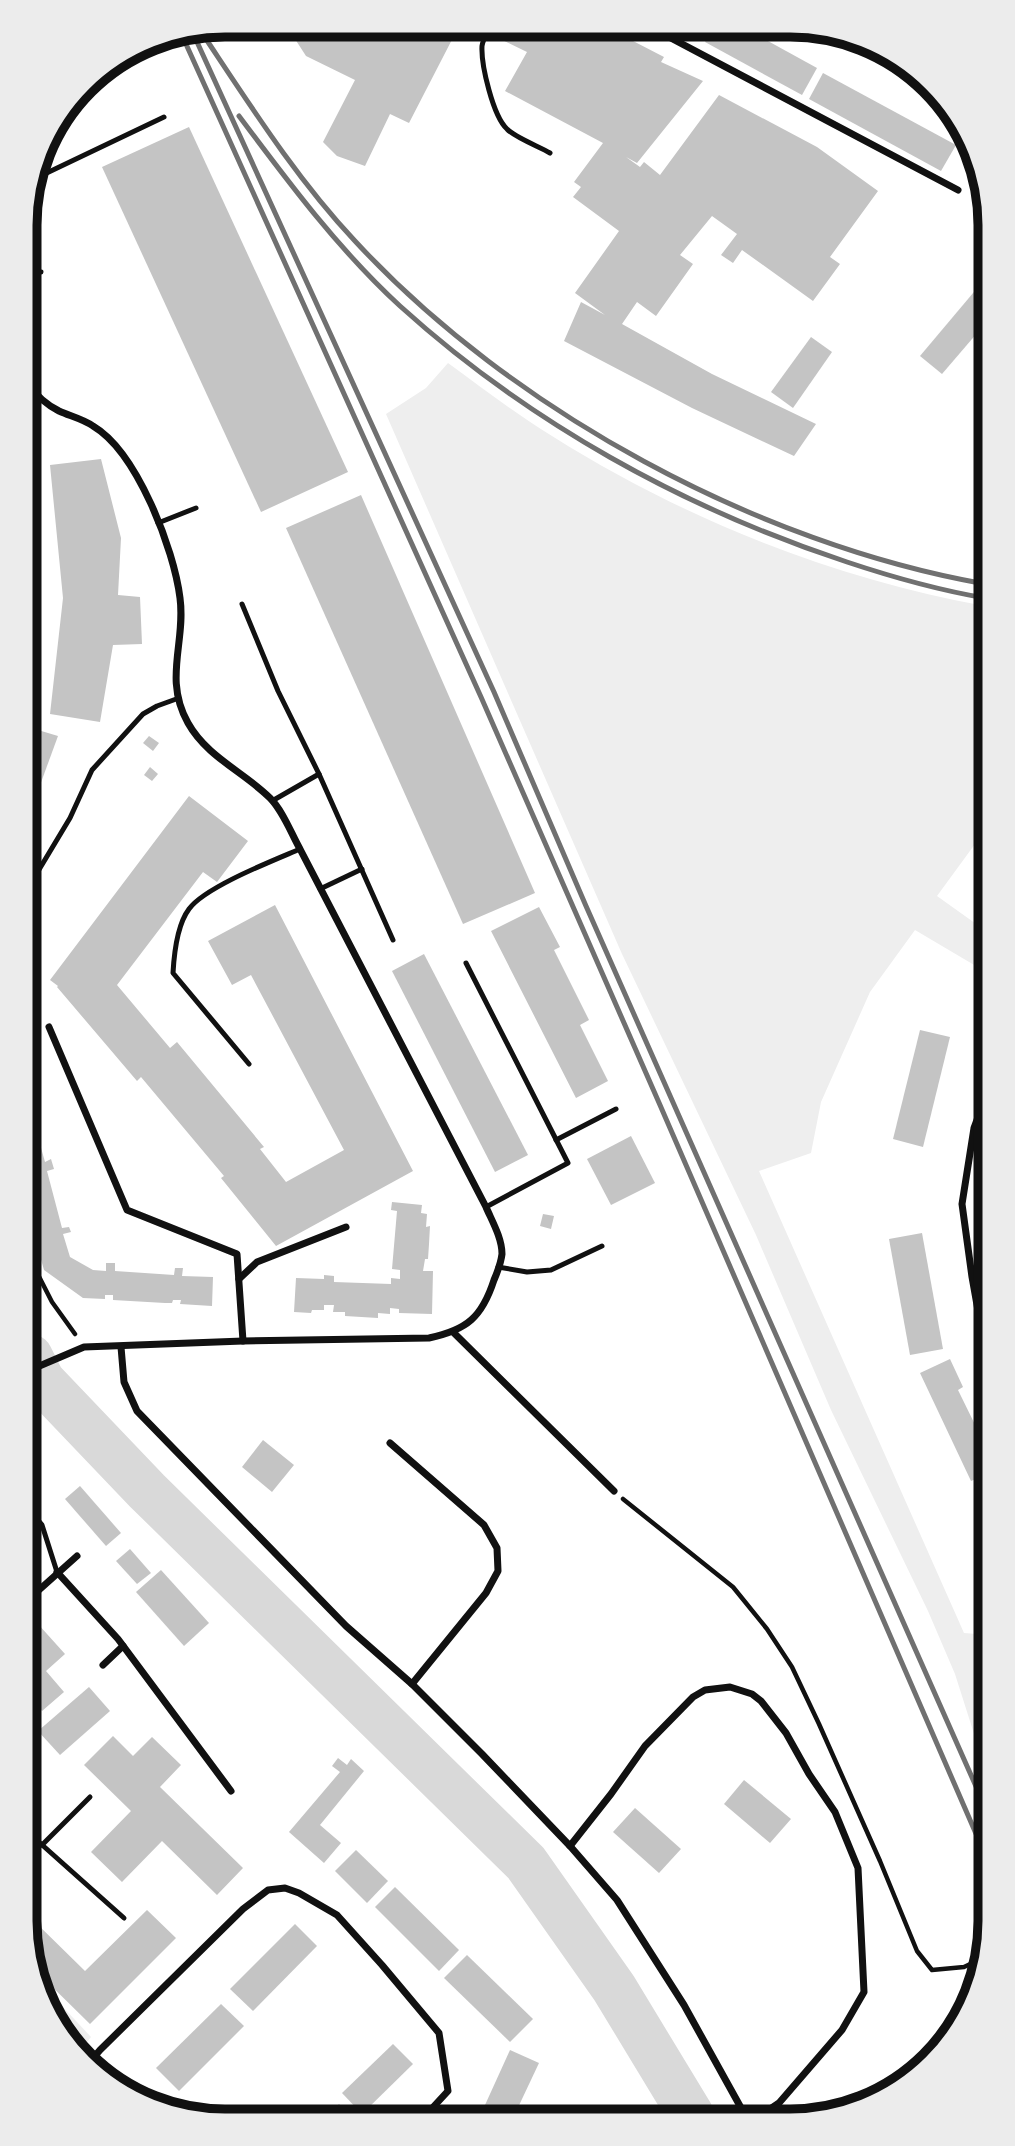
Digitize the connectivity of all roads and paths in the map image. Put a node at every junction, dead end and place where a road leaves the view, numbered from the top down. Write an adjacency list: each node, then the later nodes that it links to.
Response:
1 (485, 37): 4 (lane)
2 (669, 37): 6 (street)
3 (164, 117): 5 (lane)
4 (550, 153)
5 (44, 175)
6 (958, 190)
7 (37, 271): 8 (lane)
8 (41, 272)
9 (37, 394): 11 (street)
10 (197, 508): 11 (lane)
11 (158, 523): 13 (street)
12 (242, 604): 14 (lane)
13 (179, 698): 15 (street); 18 (lane)
14 (319, 774): 15 (lane); 17 (lane)
15 (272, 801): 16 (street)
16 (300, 849): 19 (street); 23 (lane)
17 (362, 869): 19 (lane); 20 (lane)
18 (37, 873)
19 (320, 889): 27 (street)
20 (393, 940)
21 (466, 963): 26 (lane)
22 (49, 1027): 32 (street)
23 (249, 1064)
24 (616, 1109): 26 (lane)
25 (978, 1119): 33 (street)
26 (556, 1140): 27 (lane)
27 (485, 1208): 30 (street)
28 (346, 1227): 32 (street)
29 (603, 1245): 30 (lane)
30 (498, 1267): 34 (street)
31 (37, 1273): 36 (path)
32 (239, 1279): 35 (street)
33 (978, 1307)
34 (453, 1333): 35 (street); 40 (street)
35 (243, 1341): 37 (street)
36 (84, 1347): 37 (street); 38 (street)
37 (121, 1347): 47 (street)
38 (37, 1367)
39 (390, 1443): 47 (street)
40 (614, 1491): 54 (path)
41 (37, 1519): 43 (lane)
42 (77, 1556): 43 (street)
43 (57, 1572): 44 (street); 45 (street)
44 (37, 1591)
45 (123, 1646): 46 (street); 48 (street)
46 (103, 1665)
47 (412, 1684): 52 (street)
48 (231, 1791)
49 (90, 1797): 51 (lane)
50 (37, 1840): 51 (lane)
51 (42, 1845): 53 (lane)
52 (570, 1846): 57 (street); 58 (street)
53 (124, 1918)
54 (974, 1962)
55 (95, 2056): 56 (street)
56 (432, 2109)
57 (742, 2109)
58 (770, 2109)

